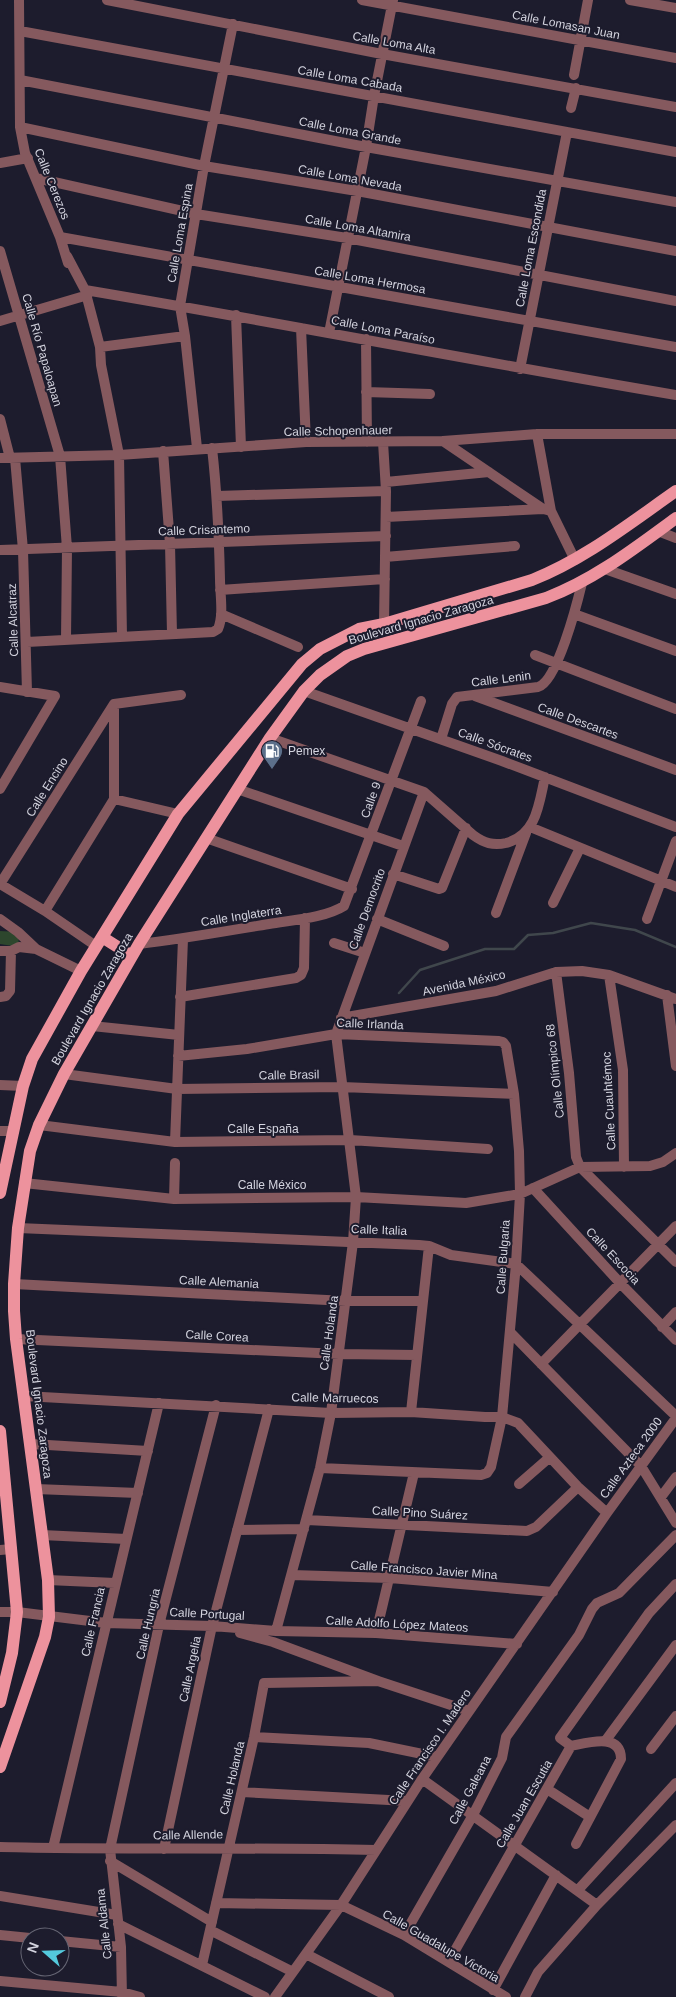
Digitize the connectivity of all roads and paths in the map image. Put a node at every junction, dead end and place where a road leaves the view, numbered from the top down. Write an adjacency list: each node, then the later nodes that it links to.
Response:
1 (19, 0): 9 (street, Calle Cerezos)
2 (107, 0): 8 (street, Calle Loma Alta)
3 (362, 0): 6 (street, Calle Lomasan Juan)
4 (588, 0): 10 (street)
5 (630, 0): 7 (street)
6 (392, 3): 10 (street, Calle Lomasan Juan); 11 (street)
7 (676, 8)
8 (233, 24): 11 (street, Calle Loma Alta); 13 (street, Calle Loma Espina)
9 (20, 31): 13 (street, Calle Loma Cabada); 15 (street, Calle Cerezos)
10 (580, 40): 12 (street, Calle Lomasan Juan); 14 (street)
11 (382, 54): 16 (street, Calle Loma Alta); 17 (street)
12 (676, 58)
13 (224, 69): 17 (street, Calle Loma Cabada); 20 (street, Calle Loma Espina)
14 (574, 75)
15 (20, 80): 20 (street, Calle Loma Grande); 21 (street, Calle Cerezos)
16 (576, 88): 18 (street, Calle Loma Alta); 19 (street)
17 (374, 96): 22 (street, Calle Loma Cabada); 23 (street)
18 (676, 106)
19 (572, 108)
20 (214, 118): 23 (street, Calle Loma Grande); 27 (street, Calle Loma Espina)
21 (20, 127): 25 (street, Calle Cerezos); 27 (street, Calle Loma Nevada)
22 (567, 132): 24 (street, Calle Loma Cabada); 29 (street, Calle Loma Escondida)
23 (366, 147): 29 (street, Calle Loma Grande); 30 (street)
24 (676, 152)
25 (28, 158): 26 (street); 28 (street, Calle Cerezos)
26 (0, 163)
27 (204, 166): 30 (street, Calle Loma Nevada); 32 (street, Calle Loma Espina)
28 (36, 178): 32 (street, Calle Loma Altamira); 34 (street, Calle Cerezos)
29 (557, 182): 31 (street, Calle Loma Grande); 33 (street, Calle Loma Escondida)
30 (357, 191): 33 (street, Calle Loma Nevada); 35 (street)
31 (676, 202)
32 (196, 214): 35 (street, Calle Loma Altamira); 38 (street, Calle Loma Espina)
33 (547, 228): 37 (street, Calle Loma Nevada); 39 (street, Calle Loma Escondida)
34 (60, 237): 38 (street, Calle Loma Hermosa); 41 (street, Calle Cerezos)
35 (347, 238): 39 (street, Calle Loma Altamira); 40 (street)
36 (0, 251): 45 (street, Calle Río Papaloapan)
37 (676, 251)
38 (188, 259): 40 (street, Calle Loma Hermosa); 43 (street, Calle Loma Espina)
39 (539, 274): 42 (street, Calle Loma Altamira); 47 (street, Calle Loma Escondida)
40 (337, 287): 47 (street, Calle Loma Hermosa); 49 (street)
41 (83, 294): 43 (street, Calle Loma Paraíso); 45 (street); 52 (street, Calle Cerezos); 54 (street, Calle Cerezos)
42 (676, 301)
43 (180, 306): 44 (street, Calle Loma Paraíso); 50 (street, Calle Loma Espina)
44 (236, 315): 48 (street, Calle Loma Paraíso); 66 (street)
45 (20, 316): 46 (street); 71 (street, Calle Río Papaloapan)
46 (0, 321)
47 (529, 322): 53 (street, Calle Loma Hermosa); 55 (street, Calle Loma Escondida)
48 (301, 328): 49 (street, Calle Loma Paraíso); 63 (street)
49 (329, 332): 51 (street, Calle Loma Paraíso)
50 (185, 336): 52 (street); 67 (street, Calle Loma Espina)
51 (366, 339): 55 (street, Calle Loma Paraíso); 56 (street)
52 (100, 347): 54 (street, Calle Cerezos)
53 (676, 347)
54 (102, 365): 70 (street, Calle Cerezos)
55 (520, 369): 58 (street, Calle Loma Paraíso)
56 (366, 392): 57 (street); 64 (street)
57 (430, 394)
58 (676, 395)
59 (0, 419): 72 (street, Calle Alcatraz)
60 (537, 434): 61 (street, Calle Schopenhauer); 62 (street, Calle Schopenhauer); 77 (street)
61 (676, 434)
62 (443, 441): 65 (street, Calle Schopenhauer); 73 (street)
63 (306, 442): 64 (street, Calle Schopenhauer); 66 (street, Calle Schopenhauer)
64 (367, 442): 65 (street, Calle Schopenhauer)
65 (383, 442): 74 (street)
66 (241, 447): 68 (street, Calle Schopenhauer)
67 (196, 448): 68 (street, Calle Schopenhauer); 69 (street, Calle Schopenhauer)
68 (212, 448): 76 (street)
69 (163, 450): 70 (street, Calle Schopenhauer); 84 (street)
70 (119, 455): 71 (street, Calle Schopenhauer); 85 (street, Calle Cerezos)
71 (60, 456): 72 (street, Calle Schopenhauer); 87 (street, Calle Río Papaloapan)
72 (8, 458): 89 (street, Calle Alcatraz)
73 (489, 472): 74 (street); 77 (street)
74 (386, 486): 76 (street); 78 (street)
75 (676, 491): 91 (main road, Boulevard Ignacio Zaragoza)
76 (217, 496): 83 (street)
77 (547, 510): 78 (street); 91 (street)
78 (386, 517): 81 (street)
79 (676, 518): 80 (main road, Boulevard Ignacio Zaragoza)
80 (658, 531): 82 (street); 92 (main road, Boulevard Ignacio Zaragoza)
81 (386, 536): 83 (street, Calle Crisantemo); 90 (street)
82 (676, 538)
83 (219, 542): 84 (street, Calle Crisantemo); 95 (street)
84 (170, 544): 85 (street, Calle Crisantemo); 100 (street)
85 (119, 546): 87 (street, Calle Crisantemo); 101 (street, Calle Cerezos)
86 (515, 546): 90 (street)
87 (67, 548): 89 (street, Calle Crisantemo); 102 (street, Calle Río Papaloapan)
88 (0, 550): 89 (street, Calle Crisantemo)
89 (23, 550): 103 (street, Calle Alcatraz)
90 (385, 557): 93 (street)
91 (575, 560): 99 (main road, Boulevard Ignacio Zaragoza)
92 (605, 569): 94 (main road, Boulevard Ignacio Zaragoza); 96 (street)
93 (385, 579): 95 (street); 99 (street)
94 (582, 584): 98 (street, Calle Lenin); 109 (main road, Boulevard Ignacio Zaragoza)
95 (220, 590): 97 (street)
96 (676, 594)
97 (221, 614): 100 (street); 104 (street)
98 (574, 614): 105 (street); 107 (street, Calle Lenin)
99 (384, 624): 126 (main road, Boulevard Ignacio Zaragoza)
100 (172, 634): 101 (street)
101 (122, 637): 102 (street)
102 (66, 639): 103 (street)
103 (27, 642): 110 (street, Calle Alcatraz)
104 (298, 647)
105 (676, 650)
106 (536, 655): 107 (street)
107 (556, 664): 112 (street, Calle Lenin); 115 (street)
108 (0, 687): 110 (street)
109 (304, 691): 116 (street, Calle Sócrates); 117 (main road, Boulevard Ignacio Zaragoza)
110 (27, 692): 122 (street)
111 (180, 695): 114 (street)
112 (472, 695): 118 (street, Calle Lenin); 119 (street, Calle Descartes)
113 (421, 701): 116 (street, Calle 9)
114 (114, 704): 125 (street); 137 (street, Calle Encino)
115 (676, 710)
116 (410, 729): 118 (street, Calle Sócrates); 121 (street, Calle 9)
117 (270, 738): 121 (street); 123 (main road, Boulevard Ignacio Zaragoza)
118 (441, 739): 120 (street, Calle Sócrates)
119 (676, 770)
120 (545, 777): 127 (street, Calle Sócrates); 129 (street)
121 (392, 780): 124 (street); 130 (street, Calle 9)
122 (0, 788)
123 (237, 789): 130 (street); 131 (main road, Boulevard Ignacio Zaragoza)
124 (424, 792): 128 (street); 133 (street, Calle Democrito)
125 (114, 799): 126 (street); 142 (street)
126 (178, 814): 149 (main road, Boulevard Ignacio Zaragoza)
127 (676, 827)
128 (466, 828): 129 (street); 135 (street)
129 (528, 830): 134 (street); 143 (street)
130 (372, 835): 133 (street); 139 (street, Calle 9)
131 (206, 838): 139 (street); 151 (main road, Boulevard Ignacio Zaragoza)
132 (676, 841): 136 (street)
133 (403, 846): 135 (street, Calle Democrito)
134 (580, 848): 136 (street); 140 (street)
135 (393, 874): 146 (street, Calle Democrito)
136 (661, 881): 138 (street); 147 (street)
137 (0, 884): 142 (street)
138 (676, 887)
139 (352, 890): 141 (street, Calle 9)
140 (553, 904)
141 (344, 906): 144 (street, Calle Inglaterra)
142 (45, 911): 149 (street)
143 (496, 914)
144 (305, 918): 148 (street, Calle Inglaterra); 161 (street)
145 (0, 919): 153 (street)
146 (377, 919): 152 (street); 155 (street, Calle Democrito)
147 (647, 919)
148 (183, 938): 151 (street, Calle Inglaterra); 161 (street)
149 (99, 942): 156 (main road); 157 (main road, Boulevard Ignacio Zaragoza)
150 (334, 942): 155 (street)
151 (139, 944): 156 (main road, Boulevard Ignacio Zaragoza)
152 (444, 946)
153 (36, 949): 154 (street); 157 (street)
154 (5, 951): 160 (street)
155 (365, 953): 163 (street, Calle Democrito)
156 (132, 956): 164 (main road, Boulevard Ignacio Zaragoza)
157 (82, 971): 172 (main road, Boulevard Ignacio Zaragoza)
158 (556, 972): 159 (street, Avenida México); 163 (street, Avenida México); 183 (street, Calle Olímpico 68)
159 (609, 975): 162 (street, Avenida México); 184 (street, Calle Cuauhtémoc)
160 (0, 997)
161 (180, 997): 166 (street)
162 (672, 997): 169 (street)
163 (341, 1018): 165 (street, Calle Democrito)
164 (92, 1026): 166 (street); 170 (main road, Boulevard Ignacio Zaragoza)
165 (336, 1034): 167 (street, Calle Irlanda); 168 (street, Calle Irlanda); 173 (street, Calle Holanda)
166 (178, 1035): 168 (street)
167 (504, 1042): 175 (street, Calle Bulgaria)
168 (178, 1056): 174 (street)
169 (676, 1066)
170 (64, 1074): 174 (street, Calle Brasil); 176 (main road, Boulevard Ignacio Zaragoza)
171 (0, 1085): 172 (street)
172 (23, 1086): 177 (main road, Boulevard Ignacio Zaragoza)
173 (342, 1087): 174 (street, Calle Brasil); 175 (street, Calle Brasil); 178 (street, Calle Holanda)
174 (177, 1090): 179 (street)
175 (514, 1094): 189 (street, Calle Bulgaria)
176 (39, 1125): 179 (street, Calle España); 186 (main road, Boulevard Ignacio Zaragoza)
177 (6, 1131): 185 (main road, Boulevard Ignacio Zaragoza)
178 (350, 1140): 179 (street, Calle España); 180 (street, Calle España); 190 (street, Calle Holanda)
179 (175, 1142)
180 (488, 1149)
181 (676, 1153): 184 (street)
182 (174, 1163): 191 (street)
183 (580, 1167): 184 (street); 187 (street); 195 (street)
184 (624, 1167)
185 (2, 1176): 188 (main road, Boulevard Ignacio Zaragoza)
186 (24, 1183): 191 (street, Calle México); 193 (main road, Boulevard Ignacio Zaragoza)
187 (533, 1188): 189 (street); 200 (street, Calle Escocia)
188 (0, 1193)
189 (520, 1194): 190 (street, Calle México); 198 (street, Calle Bulgaria)
190 (356, 1197): 191 (street, Calle México); 194 (street, Calle Holanda)
191 (174, 1198)
192 (676, 1226): 195 (street)
193 (18, 1228): 194 (street, Calle Italia); 199 (main road, Boulevard Ignacio Zaragoza)
194 (353, 1242): 196 (street, Calle Italia); 201 (street, Calle Holanda)
195 (658, 1244): 197 (street); 200 (street)
196 (428, 1246): 198 (street, Calle Italia); 202 (street)
197 (676, 1262)
198 (516, 1264): 204 (street); 206 (street, Calle Bulgaria)
199 (14, 1284): 201 (street, Calle Alemania); 207 (main road, Boulevard Ignacio Zaragoza)
200 (621, 1284): 204 (street); 205 (street, Calle Escocia)
201 (346, 1301): 202 (street, Calle Alemania); 209 (street, Calle Holanda)
202 (422, 1301): 210 (street)
203 (676, 1312): 205 (street)
204 (580, 1325): 211 (street); 219 (street)
205 (662, 1327): 208 (street, Calle Escocia)
206 (510, 1332): 211 (street); 218 (street, Calle Bulgaria)
207 (16, 1338): 209 (street, Calle Corea); 212 (main road, Boulevard Ignacio Zaragoza)
208 (676, 1340)
209 (339, 1354): 210 (street, Calle Corea); 216 (street, Calle Holanda)
210 (417, 1355): 217 (street)
211 (541, 1364): 224 (street)
212 (24, 1396): 213 (street, Calle Marruecos); 221 (main road, Boulevard Ignacio Zaragoza)
213 (159, 1403): 214 (street, Calle Marruecos); 222 (street, Calle Francia)
214 (216, 1406): 215 (street, Calle Marruecos); 253 (street, Calle Hungria)
215 (269, 1409): 216 (street, Calle Marruecos); 238 (street, Calle Argelia)
216 (331, 1412): 217 (street, Calle Marruecos); 225 (street, Calle Holanda)
217 (411, 1412): 218 (street, Calle Marruecos)
218 (502, 1417): 223 (street, Calle Marruecos); 226 (street, Calle Bulgaria)
219 (676, 1417): 224 (street, Calle Azteca 2000)
220 (0, 1431): 242 (main road)
221 (31, 1444): 222 (street); 230 (main road, Boulevard Ignacio Zaragoza)
222 (148, 1451): 232 (street, Calle Francia)
223 (550, 1457): 228 (street); 229 (street, Calle Marruecos)
224 (642, 1466): 233 (street); 234 (street, Calle Azteca 2000)
225 (320, 1468): 226 (street); 237 (street, Calle Holanda)
226 (414, 1473): 236 (street)
227 (676, 1477): 233 (street)
228 (520, 1484)
229 (578, 1487): 234 (street, Calle Marruecos); 236 (street, Calle Pino Suárez)
230 (36, 1489): 232 (street); 239 (main road, Boulevard Ignacio Zaragoza)
231 (676, 1490): 233 (street)
232 (138, 1492): 241 (street, Calle Francia)
233 (661, 1498): 235 (street)
234 (607, 1513): 248 (street, Calle Francisco I. Madero)
235 (676, 1523)
236 (402, 1524): 237 (street, Calle Pino Suárez); 244 (street)
237 (305, 1525): 238 (street, Calle Pino Suárez); 243 (street, Calle Holanda)
238 (237, 1530): 254 (street, Calle Argelia)
239 (42, 1535): 241 (street); 245 (main road, Boulevard Ignacio Zaragoza)
240 (676, 1535): 274 (street, Calle Galeana)
241 (126, 1539): 246 (street, Calle Francia)
242 (6, 1549): 250 (main road)
243 (292, 1575): 244 (street, Calle Francisco Javier Mina); 255 (street, Calle Holanda)
244 (390, 1578): 248 (street, Calle Francisco Javier Mina); 256 (street)
245 (48, 1580): 246 (street); 251 (main road, Boulevard Ignacio Zaragoza)
246 (116, 1583): 252 (street, Calle Francia)
247 (676, 1584): 265 (street)
248 (553, 1592): 257 (street, Calle Francisco I. Madero)
249 (0, 1612): 250 (street, Calle Portugal)
250 (17, 1612): 251 (street, Calle Portugal); 260 (main road)
251 (49, 1617): 252 (street, Calle Portugal); 268 (main road, Boulevard Ignacio Zaragoza)
252 (106, 1623): 253 (street, Calle Portugal); 281 (street, Calle Francia)
253 (159, 1625): 254 (street, Calle Portugal); 282 (street, Calle Hungria)
254 (215, 1626): 255 (street, Calle Portugal); 259 (street); 283 (street, Calle Argelia)
255 (276, 1631): 256 (street, Calle Adolfo López Mateos)
256 (376, 1633): 257 (street, Calle Adolfo López Mateos)
257 (517, 1644): 261 (street, Calle Francisco I. Madero)
258 (676, 1645): 264 (street)
259 (378, 1681): 261 (street); 263 (street, Calle Holanda)
260 (0, 1702)
261 (469, 1711): 267 (street, Calle Francisco I. Madero)
262 (676, 1716): 266 (street)
263 (254, 1737): 267 (street); 272 (street, Calle Holanda)
264 (606, 1740): 265 (street); 275 (street)
265 (571, 1746): 271 (street, Calle Juan Escutia)
266 (651, 1749)
267 (437, 1757): 269 (street, Calle Francisco I. Madero)
268 (0, 1767)
269 (422, 1779): 273 (street, Calle Francisco I. Madero); 274 (street)
270 (676, 1783): 287 (street)
271 (547, 1789): 275 (street); 278 (street, Calle Juan Escutia)
272 (242, 1792): 273 (street); 280 (street, Calle Holanda)
273 (407, 1801): 284 (street, Calle Francisco I. Madero)
274 (473, 1815): 278 (street); 295 (street, Calle Galeana)
275 (590, 1816): 277 (street)
276 (676, 1825): 291 (street)
277 (576, 1844)
278 (514, 1845): 286 (street); 300 (street, Calle Juan Escutia)
279 (0, 1847): 281 (street, Calle Allende)
280 (229, 1847): 283 (street, Calle Allende); 284 (street, Calle Allende); 289 (street, Calle Holanda)
281 (53, 1848): 282 (street, Calle Allende)
282 (110, 1849): 283 (street, Calle Allende); 285 (street, Calle Aldama)
283 (164, 1849)
284 (376, 1850): 290 (street, Calle Francisco I. Madero)
285 (110, 1861): 292 (street, Calle Aldama); 293 (street)
286 (556, 1875): 287 (street); 304 (street)
287 (578, 1890): 291 (street)
288 (0, 1896): 292 (street)
289 (216, 1903): 290 (street, Calle Guadalupe Victoria); 293 (street, Calle Holanda)
290 (340, 1905): 295 (street, Calle Guadalupe Victoria); 299 (street, Calle Francisco I. Madero)
291 (597, 1905): 311 (street)
292 (118, 1919): 298 (street, Calle Aldama); 301 (street)
293 (211, 1926): 301 (street, Calle Holanda); 302 (street)
294 (0, 1936): 296 (street)
295 (404, 1936): 300 (street, Calle Guadalupe Victoria)
296 (20, 1937)
297 (70, 1942): 298 (street)
298 (121, 1947): 305 (street, Calle Aldama)
299 (306, 1954): 302 (street, Calle Francisco I. Madero); 309 (street)
300 (448, 1962): 304 (street, Calle Guadalupe Victoria)
301 (202, 1965): 307 (street)
302 (293, 1972): 308 (street, Calle Francisco I. Madero)
303 (0, 1981): 305 (street)
304 (493, 1990): 310 (street, Calle Guadalupe Victoria)
305 (122, 1994): 306 (street)
306 (140, 1997)
307 (265, 1997)
308 (275, 1997)
309 (389, 1997)
310 (506, 1997)
311 (525, 1997)

